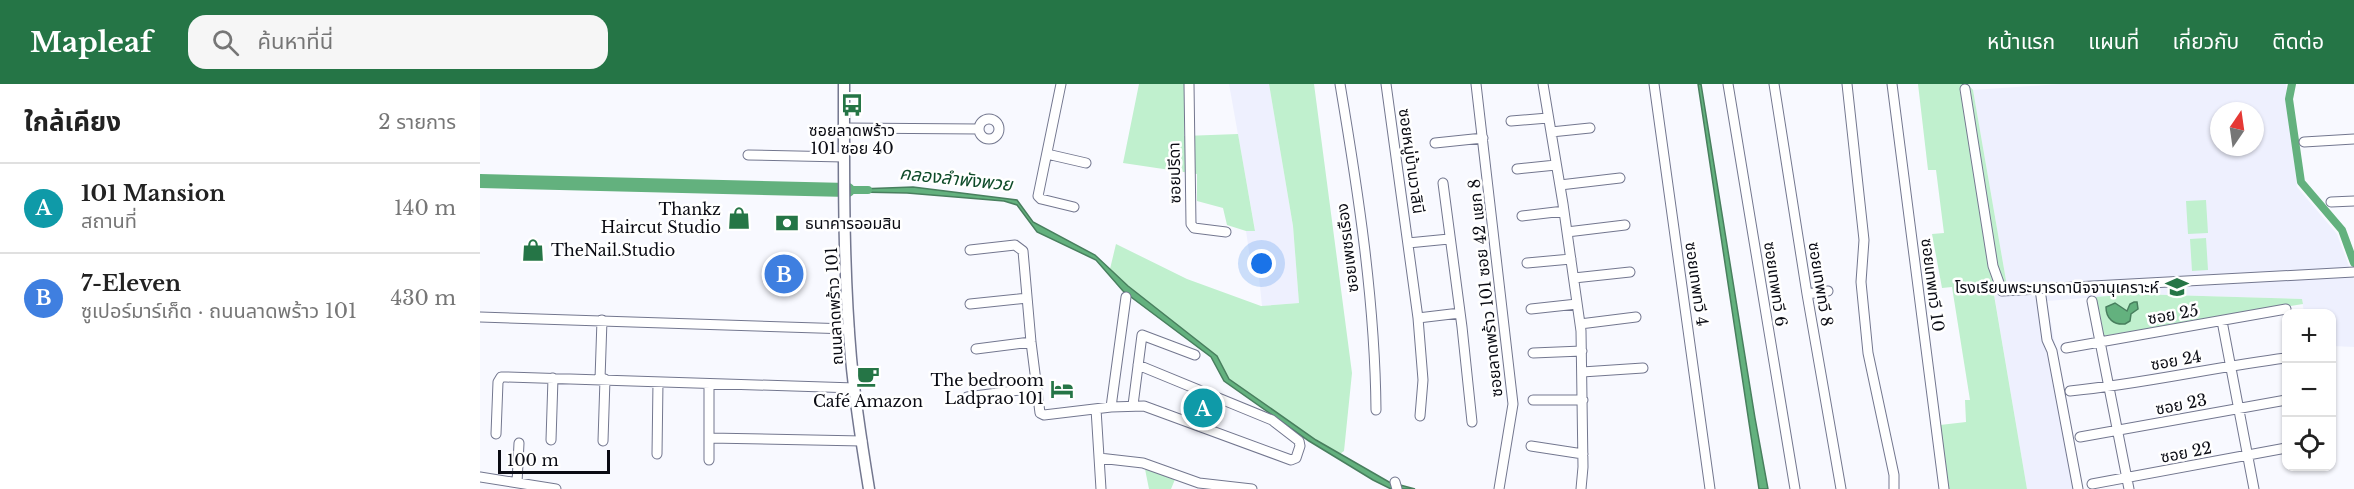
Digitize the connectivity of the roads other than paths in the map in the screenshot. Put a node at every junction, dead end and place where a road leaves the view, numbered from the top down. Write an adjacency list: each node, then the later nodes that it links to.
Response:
1 (844, 84): 16 (street, ถนนลาดพร้าว 101)
2 (1061, 84): 24 (street)
3 (1189, 84): 39 (street, ซอยปรีดา)
4 (1340, 84): 95 (street, ซอยเพชรเรือง)
5 (1386, 84): 42 (street, ซอยหมู่บ้านวาสินี)
6 (1476, 84): 20 (street, ซอยลาดพร้าว 101 ซอย 42 แยก 8)
7 (1543, 84): 14 (street)
8 (1653, 84): 124 (street, ซอยเทพทวี 4)
9 (1728, 84): 125 (street, ซอยเทพทวี 6)
10 (1774, 84): 51 (street, ซอยเทพทวี 8)
11 (1847, 84): 127 (street)
12 (1892, 84): 128 (street, ซอยเทพทวี 10)
13 (1965, 89): 49 (street)
14 (1548, 118): 15 (street); 19 (street)
15 (1511, 121)
16 (844, 128): 18 (street); 26 (street, ถนนลาดพร้าว 101)
17 (1590, 128): 19 (street)
18 (979, 129)
19 (1551, 132): 28 (street)
20 (1483, 138): 23 (street); 122 (street, ซอยลาดพร้าว 101 ซอย 42 แยก 8)
21 (2354, 139): 22 (street)
22 (2304, 142)
23 (1436, 143)
24 (1047, 154): 27 (street); 35 (street)
25 (748, 155): 26 (street)
26 (844, 157): 66 (street, ถนนลาดพร้าว 101)
27 (1086, 162)
28 (1556, 165): 29 (street); 32 (street)
29 (1517, 170)
30 (1620, 178): 32 (street)
31 (1443, 183): 41 (street, ซอยหมู่บ้านวาสินี)
32 (1560, 185): 36 (street)
33 (2354, 201): 34 (street)
34 (2331, 202)
35 (1074, 207)
36 (1564, 211): 37 (street); 40 (street)
37 (1522, 216)
38 (1624, 225): 40 (street)
39 (1226, 232)
40 (1568, 232): 44 (street)
41 (1449, 239): 42 (street); 59 (street, ซอยหมู่บ้านวาสินี)
42 (1408, 243): 62 (street, ซอยหมู่บ้านวาสินี)
43 (970, 250): 53 (street)
44 (1571, 259): 45 (street); 48 (street)
45 (1527, 263)
46 (1630, 272): 48 (street)
47 (2352, 272): 49 (street)
48 (1574, 278): 56 (street)
49 (2040, 289): 129 (street)
50 (1828, 291): 51 (street)
51 (1807, 294): 126 (street, ซอยเทพทวี 8)
52 (1126, 297): 92 (street)
53 (1027, 298): 55 (street); 67 (street)
54 (2092, 301): 68 (street)
55 (970, 304)
56 (1577, 304): 57 (street); 65 (street)
57 (1530, 309)
58 (2282, 310): 64 (street, ซอย 25)
59 (1460, 313): 62 (street); 97 (street, ซอยหมู่บ้านวาสินี)
60 (480, 317): 63 (street)
61 (1636, 317): 65 (street)
62 (1418, 318): 96 (street, ซอยหมู่บ้านวาสินี)
63 (602, 320): 66 (street); 80 (street)
64 (2222, 321): 68 (street, ซอย 25); 76 (street)
65 (1580, 324): 71 (street)
66 (849, 329): 84 (street, ถนนลาดพร้าว 101)
67 (1031, 342): 70 (street); 85 (street)
68 (2101, 342): 69 (street, ซอย 25); 83 (street)
69 (2066, 348)
70 (976, 349)
71 (1582, 351): 72 (street); 78 (street)
72 (1533, 353)
73 (1195, 355): 75 (street)
74 (2282, 358): 76 (street, ซอย 24)
75 (1138, 365): 91 (street); 91 (street)
76 (2230, 365): 83 (street, ซอย 24); 93 (street)
77 (1644, 368): 78 (street)
78 (1582, 372): 89 (street)
79 (553, 378): 80 (street); 99 (street); 102 (street)
80 (603, 379): 81 (street); 103 (street)
81 (658, 382): 82 (street); 108 (street)
82 (709, 384): 84 (street); 101 (street)
83 (2109, 387): 86 (street, ซอย 24); 98 (street)
84 (855, 388): 104 (street, ถนนลาดพร้าว 101)
85 (1035, 388): 87 (street); 94 (street)
86 (2070, 391)
87 (967, 397)
88 (1533, 400): 89 (street)
89 (1583, 400): 109 (street)
90 (2282, 401): 93 (street, ซอย 23)
91 (1133, 405): 92 (street)
92 (1111, 406): 94 (street)
93 (2239, 408): 98 (street, ซอย 23); 110 (street)
94 (1096, 409): 111 (street)
95 (1376, 410)
96 (1420, 416)
97 (1472, 422)
98 (2118, 431): 100 (street, ซอย 23); 115 (street)
99 (496, 434)
100 (2080, 437)
101 (709, 438): 104 (street); 112 (street)
102 (551, 440)
103 (603, 441)
104 (862, 441): 119 (street, ถนนลาดพร้าว 101)
105 (519, 443): 116 (street)
106 (1530, 446): 109 (street)
107 (2282, 449): 110 (street, ซอย 22)
108 (657, 454)
109 (1583, 454): 123 (street)
110 (2247, 455): 115 (street, ซอย 22); 130 (street)
111 (1099, 458): 117 (street); 120 (street)
112 (709, 460)
113 (480, 477): 116 (street)
114 (2092, 484): 115 (street, ซอย 22)
115 (2128, 484)
116 (513, 485): 118 (street)
117 (1205, 486): 121 (street)
118 (556, 489)
119 (869, 489)
120 (1101, 489)
121 (1252, 489)
122 (1499, 489)
123 (1581, 489)
124 (1710, 489)
125 (1795, 489)
126 (1841, 489)
127 (1894, 489)
128 (1944, 489)
129 (2078, 489)
130 (2254, 489)

